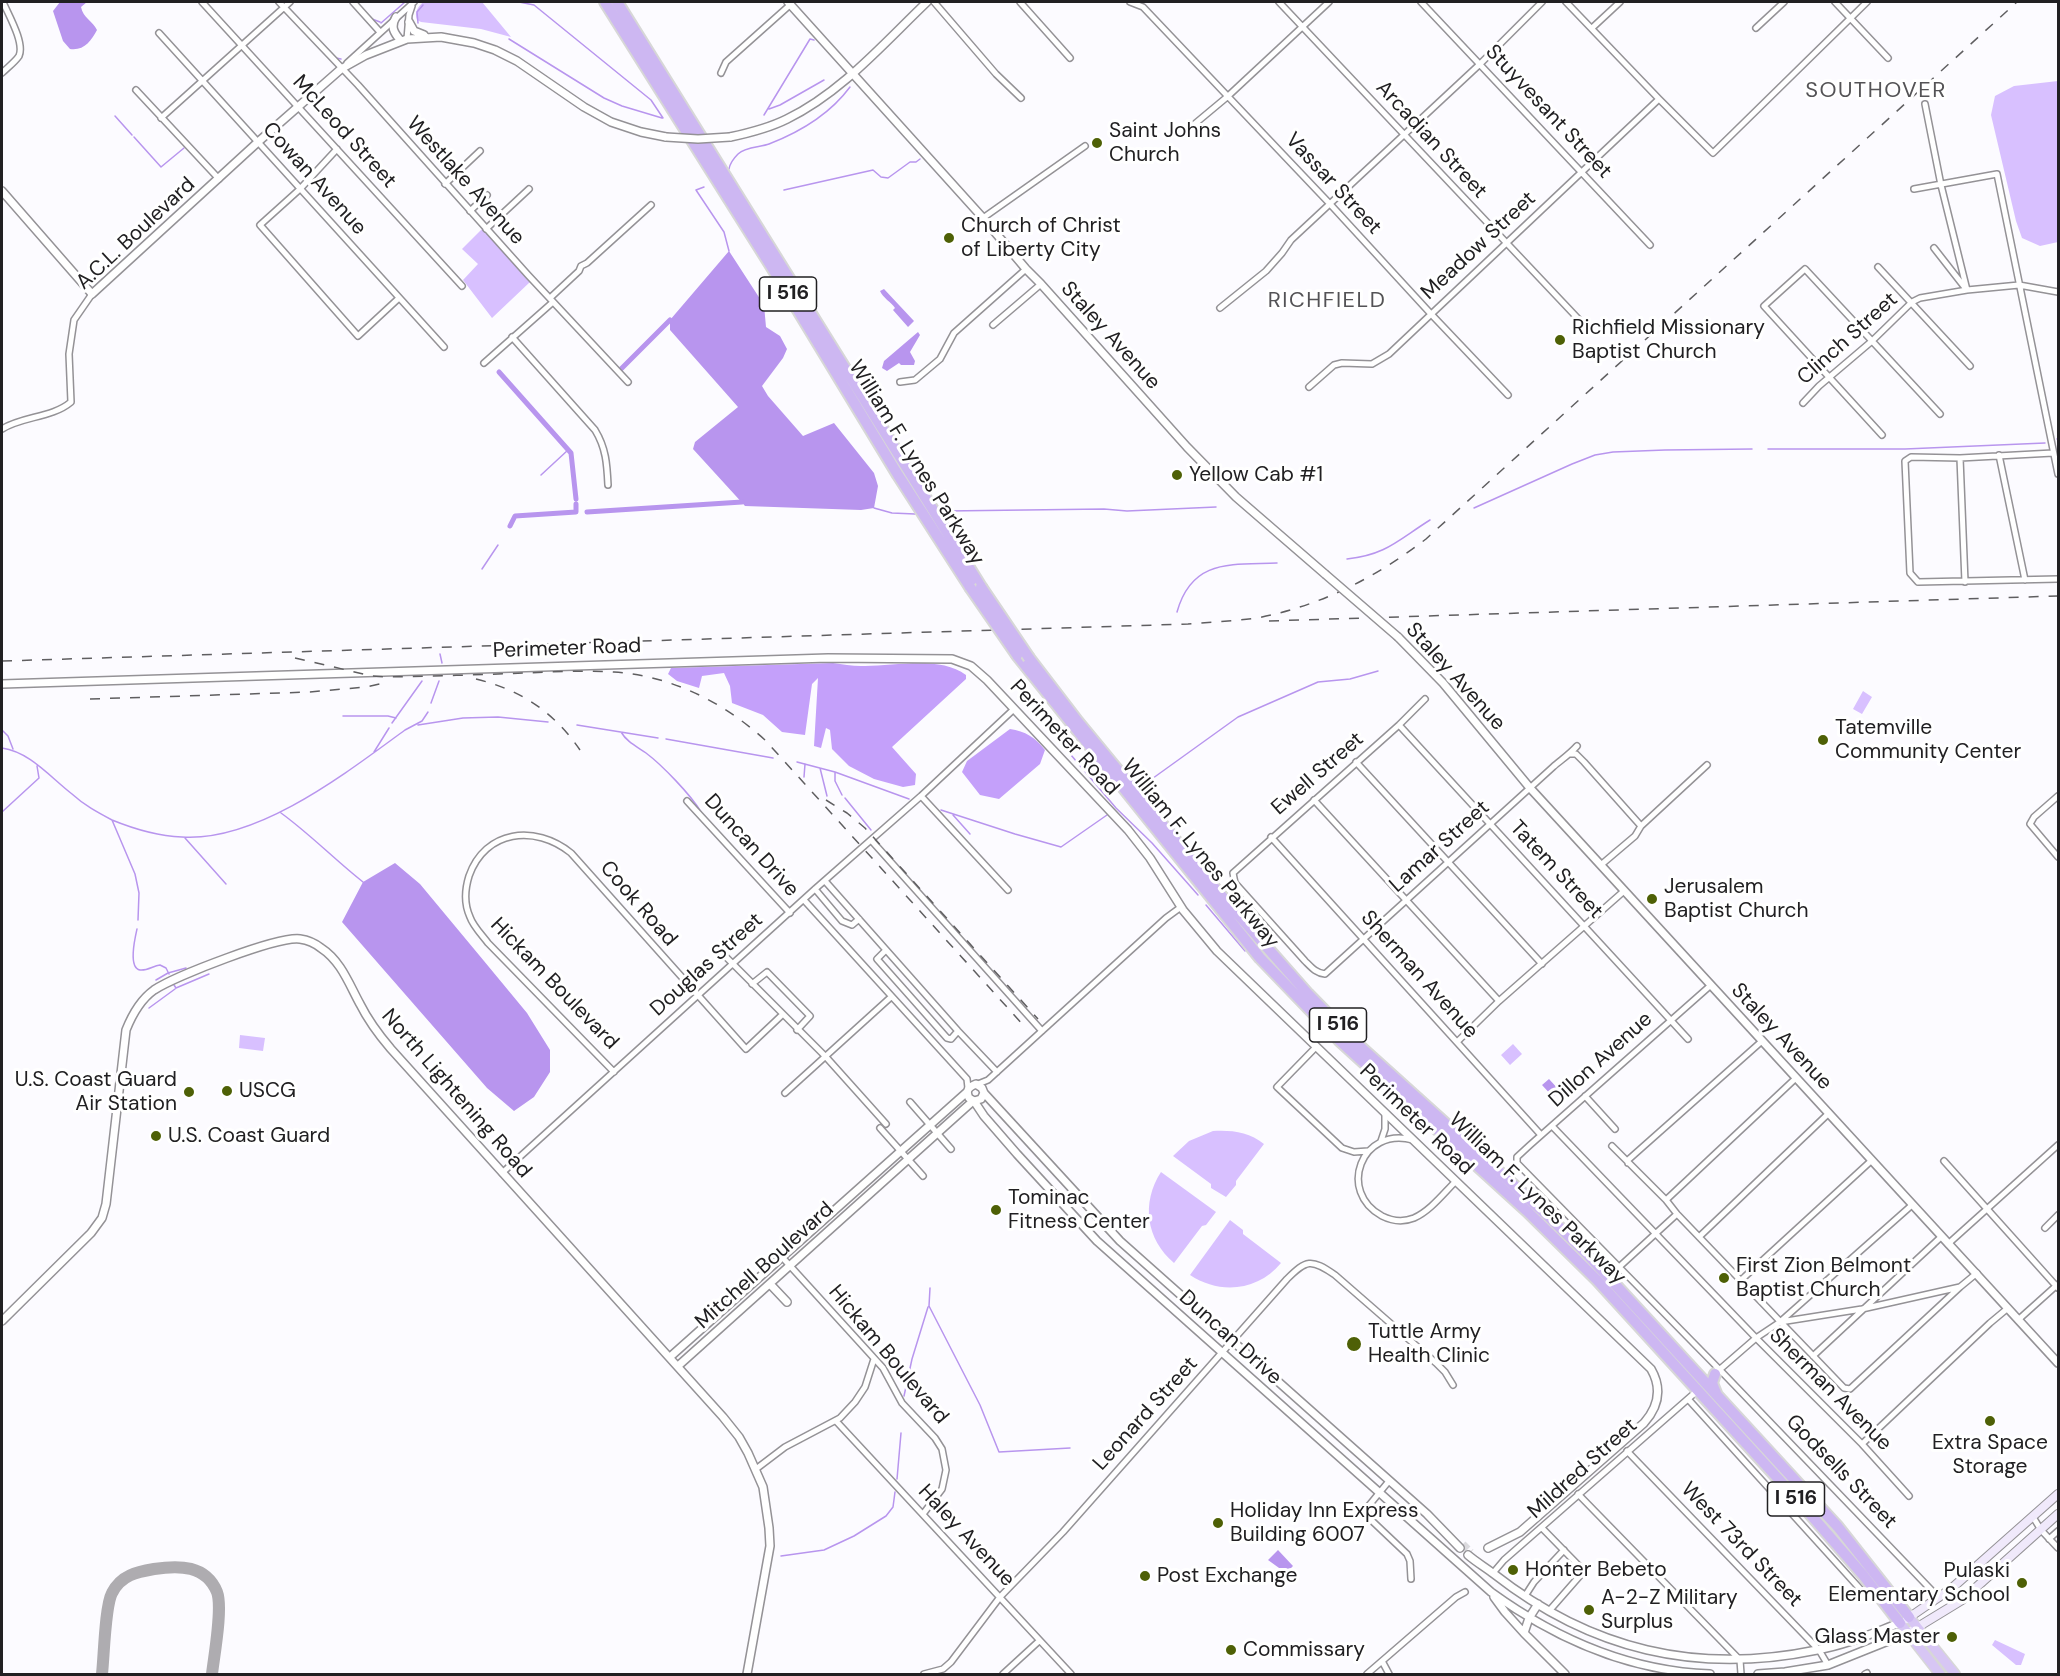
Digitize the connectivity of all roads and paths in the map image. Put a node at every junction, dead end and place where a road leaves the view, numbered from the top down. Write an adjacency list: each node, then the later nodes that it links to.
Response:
1 (3, 2): 41 (street)
2 (202, 2): 34 (street, McLeod Street)
3 (279, 2): 23 (street, Westlake Avenue)
4 (290, 2): 23 (street)
5 (353, 2): 30 (street)
6 (605, 2): 111 (highway, William F. Lynes Parkway / I 516)
7 (617, 2): 35 (highway, William F. Lynes Parkway / I 516)
8 (622, 2): 35 (highway)
9 (927, 2): 40 (street)
10 (934, 2): 46 (street)
11 (1020, 2): 36 (street)
12 (1130, 2): 45 (street, Vassar Street)
13 (1279, 2): 27 (street, Arcadian Street)
14 (1329, 2): 27 (street)
15 (1421, 2): 38 (street, Stuyvesant Street)
16 (1542, 2): 38 (street)
17 (1566, 2): 28 (street)
18 (1620, 2): 28 (street)
19 (1784, 2): 29 (street)
20 (1835, 2): 25 (street)
21 (1867, 2): 25 (street)
22 (790, 3): 40 (street, Staley Avenue); 42 (street)
23 (284, 7): 34 (street); 39 (street, Westlake Avenue)
24 (396, 17): 26 (street, A.C.L. Boulevard); 30 (street, A.C.L. Boulevard); 33 (street)
25 (1851, 18): 37 (street); 47 (street)
26 (409, 22): 32 (street); 33 (street, A.C.L. Boulevard)
27 (1302, 26): 45 (street); 52 (street, Arcadian Street)
28 (1592, 28): 47 (street)
29 (1756, 28)
30 (380, 32): 39 (street, A.C.L. Boulevard)
31 (159, 33): 43 (street, Cowan Avenue)
32 (429, 37): 33 (street); 40 (street, bridge)
33 (404, 40): 39 (street, A.C.L. Boulevard)
34 (242, 44): 43 (street); 49 (street, McLeod Street)
35 (645, 48): 111 (highway, William F. Lynes Parkway / I 516)
36 (1070, 58)
37 (1888, 58)
38 (1480, 64): 52 (street); 57 (street, Stuyvesant Street)
39 (341, 69): 49 (street, A.C.L. Boulevard); 59 (street, Westlake Avenue)
40 (853, 72): 69 (street, Staley Avenue)
41 (2, 73)
42 (721, 73)
43 (202, 80): 50 (street); 53 (street, Cowan Avenue)
44 (136, 90): 50 (street)
45 (1227, 97): 51 (street); 66 (street, Vassar Street)
46 (1021, 98)
47 (1659, 99): 57 (street, Meadow Street)
48 (1925, 104): 60 (street)
49 (299, 107): 53 (street, A.C.L. Boulevard); 55 (street, McLeod Street)
50 (161, 118): 58 (street)
51 (1191, 127)
52 (1404, 135): 66 (street); 71 (street, Arcadian Street)
53 (258, 142): 58 (street, A.C.L. Boulevard); 61 (street, Cowan Avenue)
54 (1085, 146): 69 (street)
55 (337, 149): 61 (street); 78 (street, McLeod Street)
56 (480, 151): 59 (street)
57 (1580, 172): 71 (street, Meadow Street); 72 (street, Stuyvesant Street)
58 (219, 179): 81 (street, A.C.L. Boulevard)
59 (445, 184): 68 (street, Westlake Avenue)
60 (1941, 185): 63 (street); 77 (street); 79 (street)
61 (300, 189): 82 (street, Cowan Avenue); 82 (street)
62 (529, 189): 70 (street)
63 (1914, 189)
64 (2, 192): 81 (street)
65 (487, 195): 68 (street)
66 (1330, 204): 85 (street); 86 (street, Vassar Street)
67 (651, 206): 83 (street)
68 (470, 211): 70 (street, Westlake Avenue)
69 (983, 218): 75 (street, Staley Avenue)
70 (486, 229): 83 (street, Westlake Avenue)
71 (1506, 243): 86 (street, Meadow Street); 88 (street, Arcadian Street)
72 (1650, 246)
73 (1934, 248): 79 (street)
74 (1878, 267): 84 (street)
75 (1026, 269): 76 (street, Staley Avenue); 96 (street)
76 (1041, 284): 87 (street); 120 (street, Staley Avenue, bridge)
77 (2019, 285): 79 (street, Clinch Street); 80 (street, Clinch Street); 103 (street)
78 (462, 286)
79 (1967, 290): 84 (street, Clinch Street)
80 (2058, 292)
81 (92, 294): 101 (street, A.C.L. Boulevard)
82 (399, 298): 91 (street, Cowan Avenue)
83 (551, 300): 89 (street); 95 (street, Westlake Avenue)
84 (1912, 302): 90 (street, Clinch Street); 93 (street)
85 (1220, 308)
86 (1431, 314): 97 (street, Meadow Street); 98 (street, Vassar Street)
87 (993, 325)
88 (1585, 326)
89 (512, 337): 92 (street); 107 (street)
90 (1872, 341): 94 (street, Clinch Street); 94 (street); 100 (street)
91 (444, 347)
92 (484, 363)
93 (1970, 366)
94 (1829, 378): 99 (street, Clinch Street); 102 (street)
95 (628, 382)
96 (900, 382)
97 (1309, 387)
98 (1508, 395)
99 (1803, 403)
100 (1940, 414)
101 (2, 429)
102 (1882, 435)
103 (2053, 453): 104 (street); 106 (street)
104 (1999, 455): 105 (street); 109 (street)
105 (1960, 458): 110 (street); 110 (street)
106 (2058, 474)
107 (608, 485)
108 (2058, 579): 109 (street)
109 (2025, 580): 110 (street)
110 (1965, 582)
111 (976, 587): 243 (highway, William F. Lynes Parkway / I 516, bridge); 245 (highway, William F. Lynes Parkway / I 516, bridge)
112 (2, 684): 114 (street, Perimeter Road)
113 (1425, 699): 115 (street, Ewell Street)
114 (1014, 709): 121 (street, Douglas Street); 139 (street, Perimeter Road)
115 (1399, 725): 118 (street, Ewell Street); 125 (street, Tatem Street)
116 (1576, 746): 117 (street, Lamar Street)
117 (1571, 754): 120 (street, Lamar Street); 126 (street)
118 (1356, 762): 124 (street, Ewell Street); 131 (street)
119 (1707, 765): 126 (street)
120 (1530, 788): 125 (street, Lamar Street); 132 (street, Staley Avenue)
121 (921, 796): 128 (street, Douglas Street); 135 (street)
122 (2058, 796): 130 (street)
123 (687, 801): 140 (street, Duncan Drive)
124 (1314, 801): 127 (street, Ewell Street); 138 (street)
125 (1490, 824): 131 (street, Lamar Street); 142 (street, Tatem Street)
126 (1641, 826): 132 (street)
127 (1271, 837): 143 (street, Sherman Avenue); 148 (street, Ewell Street)
128 (871, 840): 133 (street, Douglas Street); 158 (street)
129 (484, 852): 151 (street, Cook Road); 164 (street, Hickam Boulevard)
130 (2058, 857)
131 (1447, 863): 138 (street, Lamar Street); 147 (street)
132 (1602, 864): 136 (street, Staley Avenue)
133 (825, 881): 134 (street, Douglas Street); 141 (street)
134 (815, 889): 137 (street, Douglas Street); 141 (street)
135 (1008, 890)
136 (1624, 891): 142 (street); 150 (street, Staley Avenue)
137 (804, 900): 140 (street, Douglas Street); 152 (street)
138 (1406, 901): 143 (street, Lamar Street); 153 (street)
139 (1181, 907): 158 (street); 162 (street, Perimeter Road)
140 (790, 913): 146 (street, Douglas Street)
141 (859, 919): 144 (street)
142 (1585, 925): 147 (street); 155 (street, Tatem Street)
143 (1364, 938): 148 (street, Lamar Street); 161 (street, Sherman Avenue)
144 (886, 950): 157 (street); 157 (street)
145 (723, 954): 146 (street)
146 (732, 964): 149 (street); 151 (street, Douglas Street)
147 (1542, 964): 153 (street)
148 (1326, 974)
149 (752, 984): 154 (street); 156 (street)
150 (1711, 985): 155 (street, Dillon Avenue); 160 (street, Staley Avenue)
151 (698, 997): 154 (street, Cook Road); 164 (street, Douglas Street)
152 (891, 997): 163 (street); 167 (street)
153 (1499, 1001): 161 (street)
154 (782, 1015): 156 (street)
155 (1670, 1020): 159 (street, Tatem Street); 173 (street, Dillon Avenue)
156 (797, 1029): 163 (street)
157 (958, 1031): 165 (street)
158 (1042, 1031): 165 (street)
159 (1688, 1039)
160 (1762, 1041): 166 (street, Staley Avenue); 198 (street)
161 (1456, 1042): 186 (street, Sherman Avenue)
162 (1316, 1047): 177 (street, Perimeter Road); 193 (street)
163 (826, 1057): 172 (street); 180 (street)
164 (614, 1072): 199 (street, Douglas Street)
165 (997, 1072): 168 (street)
166 (1796, 1078): 179 (street, Staley Avenue); 204 (street)
167 (967, 1079): 169 (street); 170 (street)
168 (988, 1080): 169 (street); 171 (street)
169 (977, 1084): 170 (street); 171 (street)
170 (968, 1090): 174 (street); 181 (street, Mitchell Boulevard)
171 (984, 1092): 174 (street); 205 (street, Duncan Drive)
172 (785, 1093)
173 (1585, 1096): 182 (street, Dillon Avenue); 184 (street)
174 (973, 1101): 176 (street, Mitchell Boulevard); 178 (street, Duncan Drive)
175 (910, 1102): 181 (street)
176 (965, 1108): 178 (street); 185 (street, Mitchell Boulevard)
177 (1384, 1112): 187 (street, Perimeter Road); 188 (street)
178 (982, 1113): 208 (street, Duncan Drive)
179 (1829, 1113): 195 (street, Staley Avenue); 215 (street)
180 (886, 1124)
181 (930, 1124): 185 (street); 192 (street, Mitchell Boulevard)
182 (1552, 1126): 186 (street, Dillon Avenue); 214 (street, Sherman Avenue)
183 (880, 1128): 192 (street)
184 (1615, 1129)
185 (938, 1132): 191 (street); 194 (street, Mitchell Boulevard)
186 (1541, 1135): 197 (street, Dillon Avenue)
187 (1413, 1140): 188 (street); 201 (street, Perimeter Road)
188 (1381, 1141): 193 (street)
189 (2058, 1145): 207 (street)
190 (1612, 1146): 198 (street)
191 (951, 1149)
192 (901, 1150): 194 (street); 202 (street, Mitchell Boulevard)
193 (1368, 1151): 201 (street)
194 (908, 1159): 200 (street); 203 (street, Mitchell Boulevard)
195 (1872, 1160): 206 (street, Staley Avenue); 222 (street)
196 (1944, 1161): 207 (street)
197 (1517, 1163): 220 (street, Godsells Street)
198 (1628, 1163): 204 (street)
199 (502, 1173): 230 (street, North Lightening Road); 238 (street, North Lightening Road)
200 (923, 1176)
201 (1456, 1181): 265 (street, Perimeter Road)
202 (867, 1182): 203 (street); 218 (street, Mitchell Boulevard)
203 (874, 1190): 219 (street, Mitchell Boulevard)
204 (1666, 1200): 210 (street)
205 (1084, 1202): 208 (street); 209 (street, Duncan Drive)
206 (1912, 1205): 216 (street, Staley Avenue); 231 (street)
207 (1988, 1210): 217 (street); 224 (street)
208 (1071, 1213): 212 (street, Duncan Drive)
209 (1094, 1214): 212 (street); 235 (street, Duncan Drive)
210 (1677, 1214): 214 (street); 215 (street)
211 (2058, 1215): 213 (street)
212 (1082, 1225): 236 (street, Duncan Drive)
213 (2045, 1228)
214 (1656, 1235): 220 (street); 234 (street, Sherman Avenue)
215 (1699, 1237): 222 (street)
216 (1941, 1237): 217 (street, Staley Avenue); 228 (street)
217 (1948, 1244): 221 (street, Staley Avenue)
218 (782, 1257): 219 (street, Hickam Boulevard); 232 (street, Mitchell Boulevard)
219 (790, 1266): 223 (street, Mitchell Boulevard); 239 (street, Hickam Boulevard)
220 (1618, 1268): 242 (street, Godsells Street)
221 (1977, 1273): 225 (street); 227 (street, Staley Avenue)
222 (1740, 1281): 231 (street)
223 (770, 1284): 226 (street); 233 (street, Mitchell Boulevard)
224 (2058, 1286): 229 (street)
225 (1960, 1287): 228 (street); 237 (street)
226 (788, 1302)
227 (2008, 1308): 229 (street, Staley Avenue); 249 (street)
228 (1862, 1309): 231 (street); 237 (street)
229 (2019, 1320): 240 (street, Staley Avenue)
230 (2, 1321)
231 (1780, 1322): 234 (street); 237 (street)
232 (704, 1327): 233 (street); 238 (street, Mitchell Boulevard)
233 (712, 1336): 241 (street, Mitchell Boulevard)
234 (1756, 1338): 242 (street); 249 (street, Sherman Avenue)
235 (1232, 1341): 236 (street, Leonard Street); 244 (street, Leonard Street); 252 (street, Duncan Drive)
236 (1222, 1353): 253 (street, Duncan Drive); 277 (street, Leonard Street)
237 (1813, 1356)
238 (670, 1357): 241 (street, North Lightening Road)
239 (874, 1359): 248 (street); 257 (street, Hickam Boulevard)
240 (2058, 1363)
241 (678, 1366): 251 (street, North Lightening Road)
242 (1717, 1372): 243 (highway); 246 (highway); 278 (street, Godsells Street)
243 (1696, 1374): 246 (highway, William F. Lynes Parkway / I 516)
244 (1453, 1385)
245 (1697, 1391): 247 (street, Mildred Street); 269 (highway, William F. Lynes Parkway / I 516)
246 (1719, 1398): 282 (highway, William F. Lynes Parkway / I 516)
247 (1688, 1399): 250 (street, Mildred Street); 269 (street)
248 (836, 1421): 251 (street); 257 (street, Haley Avenue)
249 (1862, 1444): 256 (street, Sherman Avenue)
250 (1627, 1451): 254 (street, Mildred Street); 286 (street, West 73rd Street)
251 (756, 1469): 290 (street, North Lightening Road)
252 (1389, 1481): 253 (street); 264 (street, Duncan Drive)
253 (1379, 1493): 271 (street); 272 (street, Duncan Drive)
254 (1578, 1494): 260 (street, Mildred Street); 287 (street)
255 (2058, 1494): 259 (main road)
256 (1909, 1496)
257 (923, 1514): 277 (street, Haley Avenue)
258 (2058, 1514): 261 (main road)
259 (2033, 1517): 261 (street); 278 (main road)
260 (1542, 1528): 267 (street); 270 (street, Mildred Street)
261 (2041, 1530): 263 (street); 283 (main road)
262 (2058, 1531): 263 (street)
263 (2049, 1539): 266 (street)
264 (1462, 1546)
265 (1488, 1548)
266 (2058, 1548)
267 (1564, 1550): 276 (street); 280 (street)
268 (1470, 1553): 270 (street)
269 (1840, 1558): 273 (street); 282 (highway, William F. Lynes Parkway / I 516)
270 (1491, 1572): 272 (street); 276 (street)
271 (1411, 1579)
272 (1480, 1582): 275 (street, Duncan Drive)
273 (1862, 1591)
274 (1465, 1592): 288 (street)
275 (1491, 1592): 281 (street); 284 (street)
276 (1525, 1596): 279 (street)
277 (1000, 1597): 285 (street, Haley Avenue); 291 (street, Leonard Street)
278 (1939, 1598): 282 (main road)
279 (1538, 1604): 280 (street); 281 (street)
280 (1549, 1611): 287 (street)
281 (1529, 1618): 284 (street); 297 (street)
282 (1905, 1620): 283 (highway); 286 (street)
283 (1913, 1631): 289 (street); 300 (highway); 301 (highway)
284 (1524, 1633): 296 (street)
285 (1039, 1641): 292 (street); 293 (street, Haley Avenue)
286 (1819, 1650): 287 (street); 289 (street, West 73rd Street)
287 (1740, 1660): 298 (street)
288 (1382, 1662): 294 (street); 295 (street)
289 (1827, 1665): 299 (street)
290 (747, 1674)
291 (924, 1674)
292 (1003, 1674)
293 (1071, 1674)
294 (1367, 1674)
295 (1389, 1674)
296 (1565, 1674)
297 (1710, 1674)
298 (1741, 1674)
299 (1758, 1674)
300 (1940, 1674)
301 (1954, 1674)

